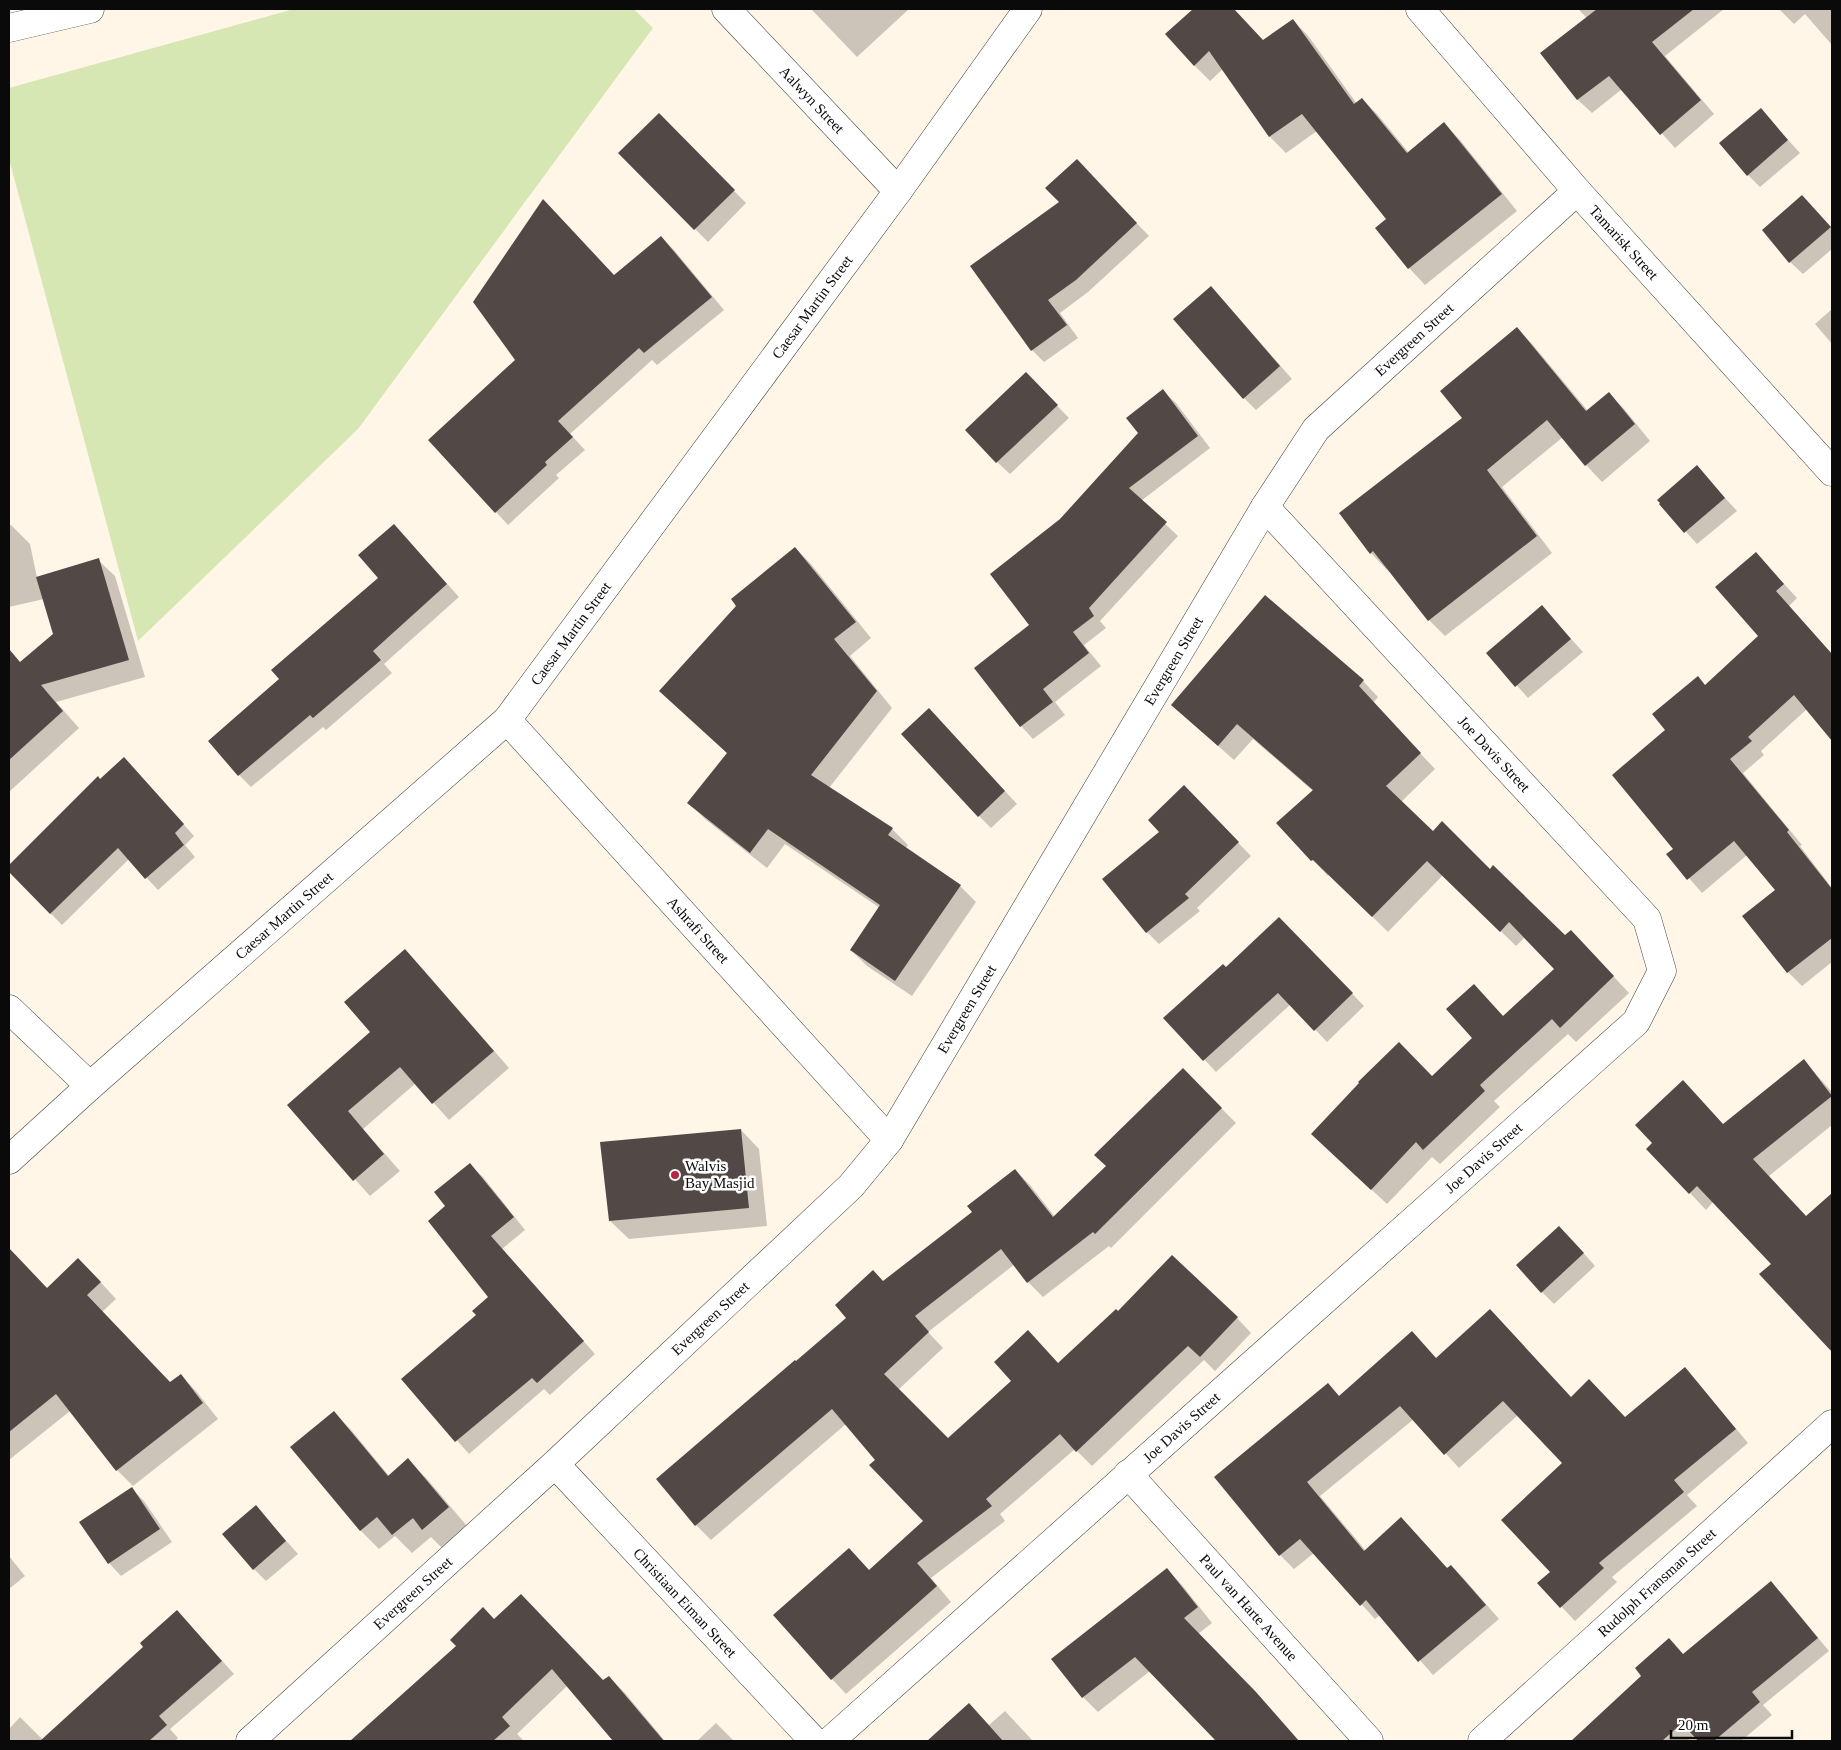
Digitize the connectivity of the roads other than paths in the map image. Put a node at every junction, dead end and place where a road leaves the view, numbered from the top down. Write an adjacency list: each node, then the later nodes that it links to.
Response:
1 (90, 9): 5 (street)
2 (726, 9): 6 (street, Aalwyn Street)
3 (1028, 9): 6 (street, Caesar Martin Street)
4 (1420, 9): 7 (street, Tamarisk Street)
5 (9, 28)
6 (898, 190): 10 (street, Caesar Martin Street)
7 (1577, 192): 8 (street, Tamarisk Street); 9 (street, Evergreen Street)
8 (1832, 472)
9 (1265, 507): 13 (street, Evergreen Street); 17 (street, Joe Davis Street)
10 (507, 720): 12 (street, Caesar Martin Street); 13 (street, Ashrafi Street)
11 (9, 1009): 12 (street)
12 (90, 1086): 14 (street, Caesar Martin Street)
13 (889, 1140): 16 (street, Evergreen Street)
14 (9, 1160)
15 (1832, 1424): 22 (street, Rudolph Fransman Street)
16 (555, 1464): 18 (street, Evergreen Street); 19 (street, Christiaan Eiman Street)
17 (1128, 1474): 20 (street, Joe Davis Street); 21 (street, Paul van Harte Avenue)
18 (250, 1741)
19 (814, 1741)
20 (830, 1741)
21 (1369, 1741)
22 (1482, 1741)

